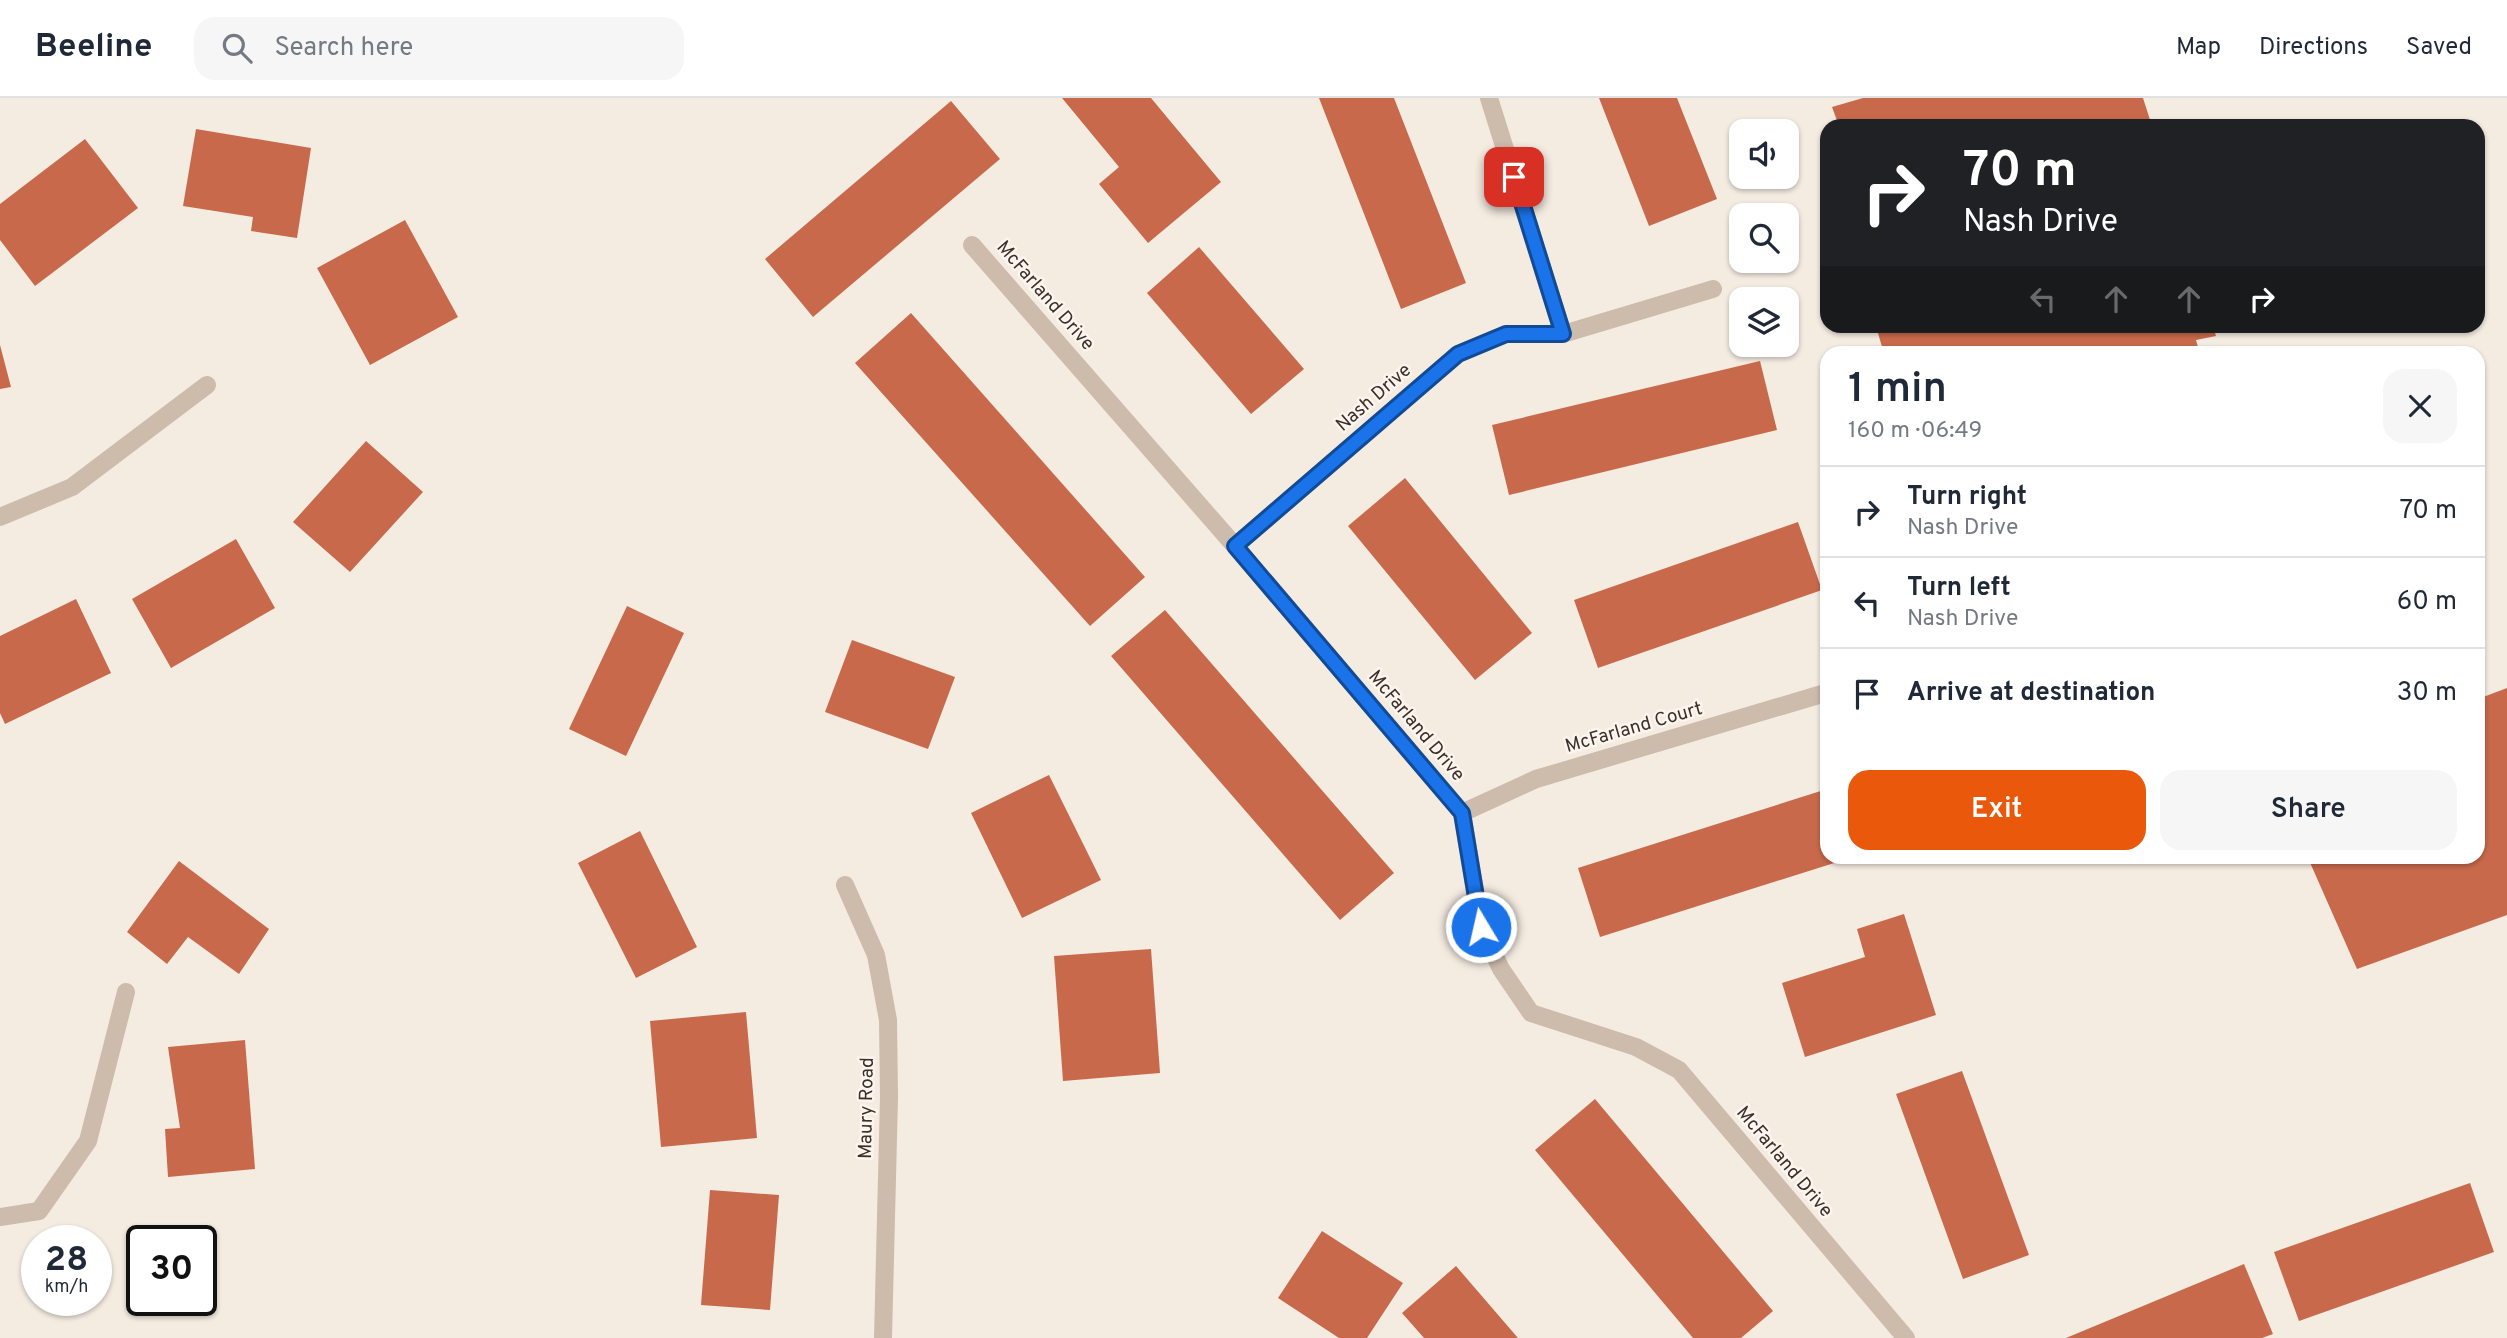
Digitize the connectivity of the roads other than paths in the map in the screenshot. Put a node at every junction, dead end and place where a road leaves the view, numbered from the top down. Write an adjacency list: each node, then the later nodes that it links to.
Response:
1 (1489, 98): 4 (street)
2 (972, 245): 7 (street, McFarland Drive)
3 (1713, 289): 4 (street, Nash Drive)
4 (1563, 334): 7 (street, Nash Drive)
5 (207, 385): 6 (street)
6 (0, 517)
7 (1235, 546): 9 (street, McFarland Drive)
8 (1820, 695): 9 (street, McFarland Court)
9 (1462, 813): 14 (street, McFarland Drive)
10 (845, 885): 13 (street, Maury Road)
11 (126, 992): 12 (street)
12 (0, 1217)
13 (883, 1338)
14 (1906, 1338)

